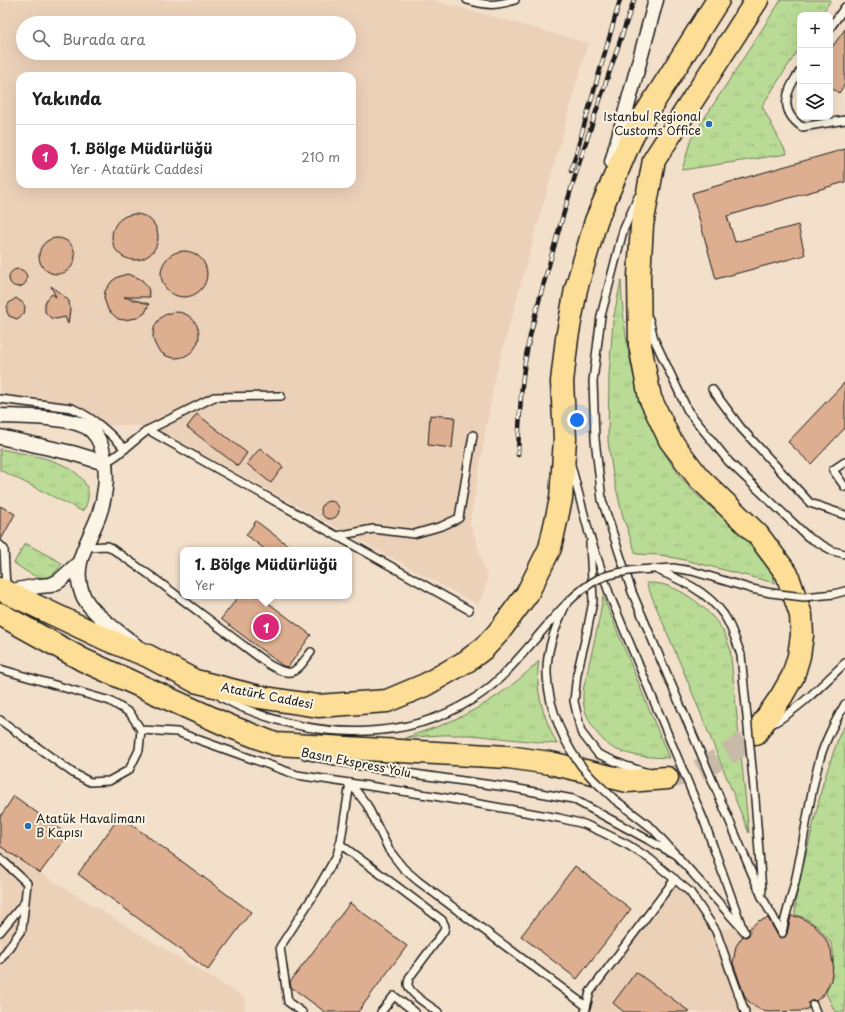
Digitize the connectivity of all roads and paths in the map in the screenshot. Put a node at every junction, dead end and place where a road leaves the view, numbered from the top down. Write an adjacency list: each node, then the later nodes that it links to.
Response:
1 (467, 0): 2 (lane)
2 (515, 0)
3 (656, 0): 11 (street)
4 (718, 0): 11 (main road, Atatürk Caddesi)
5 (757, 0): 10 (main road)
6 (845, 7): 7 (lane)
7 (833, 24)
8 (797, 75): 9 (lane)
9 (845, 120)
10 (654, 160): 12 (main road); 56 (lane)
11 (596, 221): 20 (main road, Atatürk Caddesi)
12 (639, 277): 30 (lane); 48 (main road)
13 (712, 389): 25 (lane)
14 (281, 396): 17 (lane)
15 (0, 400): 21 (lane)
16 (0, 416): 23 (street)
17 (148, 430): 21 (lane); 27 (lane)
18 (473, 435): 27 (lane)
19 (0, 437): 23 (street)
20 (565, 439): 26 (lane); 44 (main road, Atatürk Caddesi)
21 (125, 448): 23 (lane)
22 (845, 462): 24 (lane)
23 (105, 463): 29 (street)
24 (845, 487)
25 (845, 515)
26 (589, 533): 50 (lane); 53 (lane)
27 (337, 536): 38 (lane)
28 (0, 545): 33 (lane)
29 (84, 547): 31 (street); 35 (lane)
30 (845, 554)
31 (79, 563): 33 (street); 41 (street)
32 (656, 569): 34 (lane, bridge); 37 (lane, bridge); 56 (lane, bridge)
33 (3, 591): 41 (main road)
34 (845, 591)
35 (180, 598)
36 (182, 599): 40 (lane)
37 (566, 604): 44 (lane, bridge); 53 (lane, bridge)
38 (469, 610)
39 (3, 620): 49 (main road, Basın Ekspress Yolu)
40 (312, 652)
41 (148, 656): 44 (main road, Atatürk Caddesi)
42 (845, 663): 48 (lane)
43 (0, 669): 47 (lane)
44 (195, 680)
45 (845, 704): 56 (lane)
46 (0, 720): 47 (lane)
47 (141, 730): 51 (lane)
48 (756, 733)
49 (275, 744): 50 (main road); 53 (lane, Basın Ekspress Yolu)
50 (667, 778)
51 (350, 783): 52 (lane); 55 (lane); 60 (lane)
52 (340, 844): 61 (lane); 64 (lane)
53 (678, 856)
54 (0, 858): 57 (lane)
55 (675, 879): 60 (lane); 65 (lane)
56 (762, 897)
57 (24, 903): 58 (lane); 59 (lane)
58 (0, 932)
59 (0, 960)
60 (586, 1009)
61 (302, 1012)
62 (381, 1012): 63 (lane)
63 (415, 1012)
64 (438, 1012)
65 (745, 1012)

